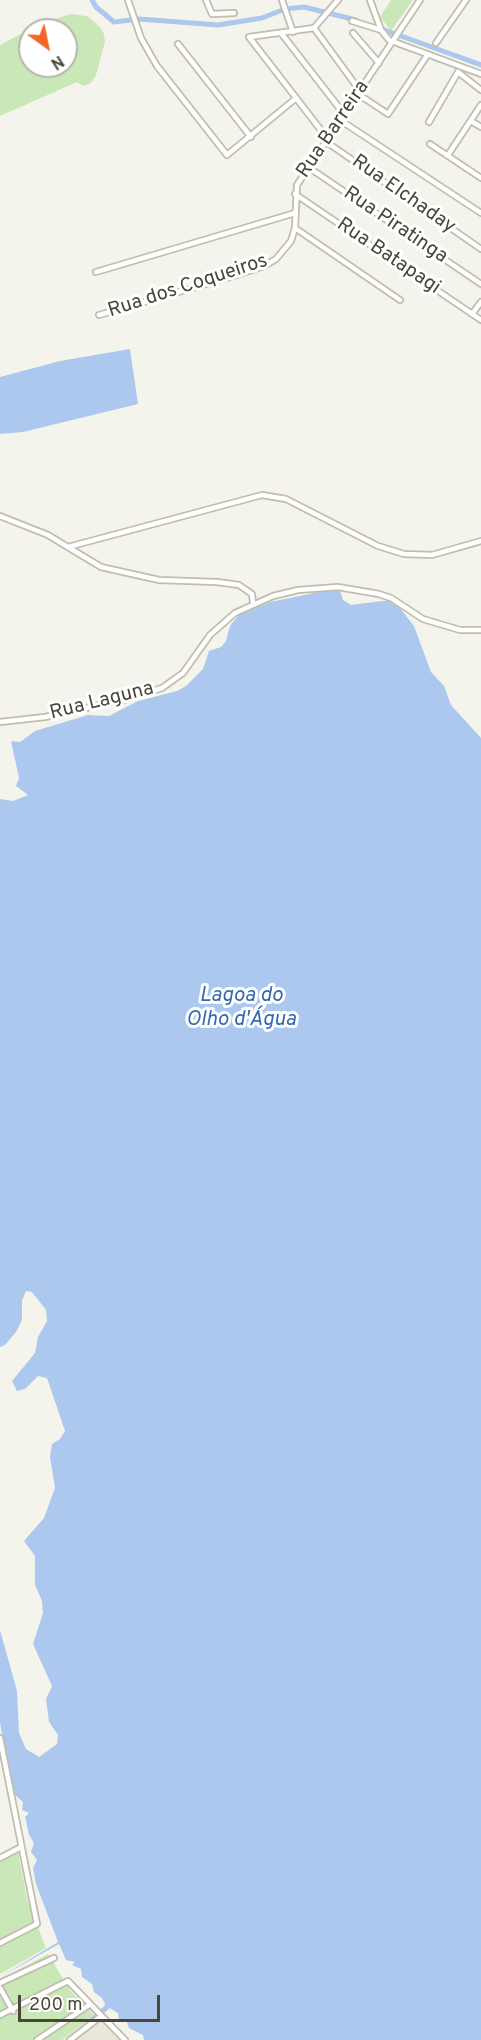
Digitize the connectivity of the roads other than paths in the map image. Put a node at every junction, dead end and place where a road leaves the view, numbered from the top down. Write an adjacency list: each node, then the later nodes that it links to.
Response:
1 (128, 0): 32 (street)
2 (206, 0): 8 (street)
3 (338, 0): 10 (street)
4 (370, 0): 11 (street)
5 (420, 0): 15 (street, Rua Barreira)
6 (466, 0): 17 (street)
7 (283, 3): 12 (street)
8 (234, 13)
9 (352, 21): 11 (street)
10 (314, 28): 12 (street); 24 (street)
11 (381, 30): 15 (street)
12 (293, 32): 13 (street)
13 (281, 33): 25 (street, Rua Elchaday); 27 (street)
14 (353, 33): 19 (street)
15 (393, 40): 18 (street); 19 (street, Rua Barreira)
16 (178, 44): 32 (street)
17 (436, 44)
18 (428, 54): 20 (street); 24 (street)
19 (379, 63): 24 (street, Rua Barreira)
20 (454, 64): 21 (street); 22 (street)
21 (458, 72): 23 (street); 30 (street)
22 (481, 74)
23 (481, 90)
24 (359, 92): 27 (street, Rua Barreira)
25 (295, 99): 32 (street); 33 (street, Rua Elchaday)
26 (481, 105): 29 (street)
27 (344, 114): 28 (street, Rua Barreira)
28 (340, 120): 33 (street, Rua Barreira); 40 (street)
29 (471, 121): 31 (street); 35 (street)
30 (429, 122)
31 (481, 127)
32 (251, 137)
33 (326, 140): 36 (street, Rua Barreira); 42 (street, Rua Elchaday)
34 (430, 144): 35 (street)
35 (447, 155): 37 (street)
36 (308, 167): 38 (street, Rua Barreira); 44 (street, Rua Piratinga)
37 (480, 175)
38 (295, 194): 39 (street, Rua Barreira); 47 (street, Rua Batapagi)
39 (295, 213): 41 (street, Rua Barreira); 43 (street, Rua dos Coqueiros)
40 (481, 213)
41 (295, 228): 45 (street); 48 (street, Rua dos Coqueiros)
42 (481, 249)
43 (96, 272)
44 (481, 284)
45 (400, 300)
46 (481, 302): 47 (street)
47 (472, 314): 49 (street, Rua Batapagi)
48 (99, 315)
49 (481, 320)
50 (0, 516): 52 (street)
51 (481, 541): 52 (street)
52 (68, 547): 53 (street)
53 (253, 603): 54 (street, Rua Laguna); 55 (street, Rua Laguna)
54 (481, 630)
55 (0, 722)
56 (0, 1738): 57 (street)
57 (21, 1847): 58 (street); 59 (street)
58 (0, 1857)
59 (0, 1943)
60 (54, 1958): 61 (street)
61 (0, 1983)
62 (0, 1988): 64 (street)
63 (89, 2005): 64 (street); 66 (street); 68 (street)
64 (13, 2010): 65 (street)
65 (0, 2015)
66 (100, 2017): 67 (street); 70 (street)
67 (77, 2038): 69 (street)
68 (37, 2040)
69 (70, 2040)
70 (125, 2040)

